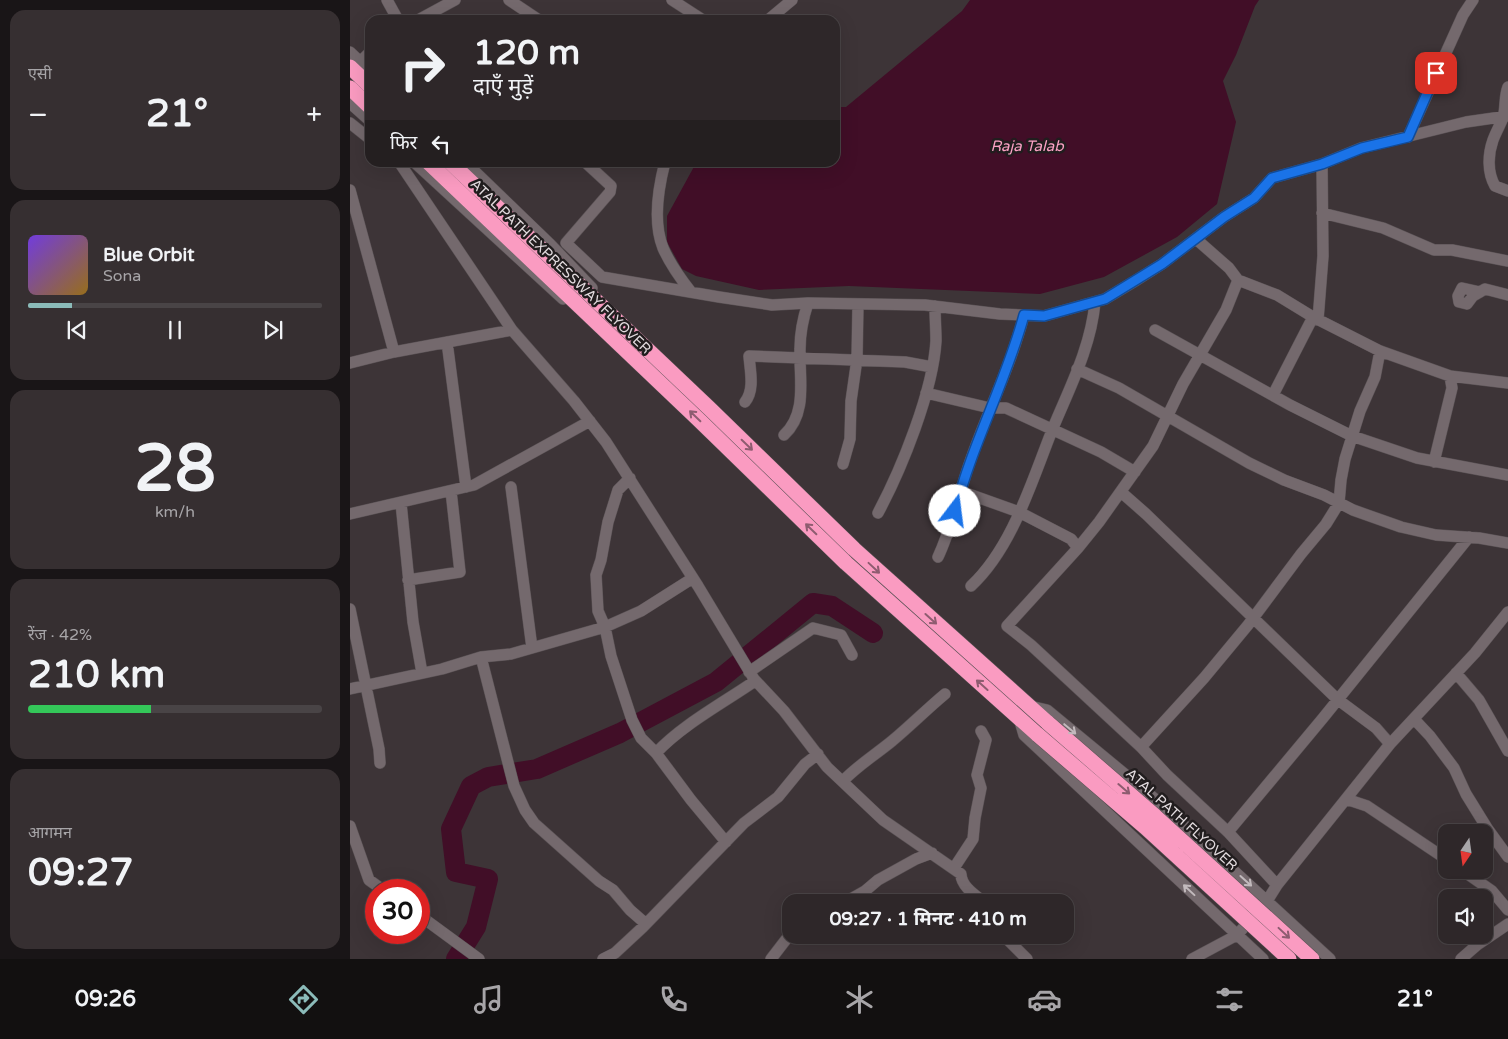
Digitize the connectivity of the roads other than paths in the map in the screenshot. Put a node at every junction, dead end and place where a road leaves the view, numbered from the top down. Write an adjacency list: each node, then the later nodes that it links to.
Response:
1 (387, 0): 7 (street)
2 (455, 0): 8 (street)
3 (509, 0): 9 (street)
4 (672, 0): 10 (street)
5 (792, 0): 11 (street)
6 (1473, 0): 24 (street)
7 (395, 15)
8 (429, 15)
9 (532, 15)
10 (695, 15)
11 (774, 15)
12 (350, 52): 14 (street)
13 (365, 56): 14 (street)
14 (355, 64): 15 (highway)
15 (365, 79)
16 (1508, 86): 21 (street)
17 (350, 88): 18 (highway)
18 (365, 102)
19 (350, 103): 20 (street)
20 (365, 116)
21 (1506, 116): 24 (street); 34 (street)
22 (350, 123): 23 (street)
23 (365, 135)
24 (1408, 137): 25 (street)
25 (1322, 164): 35 (street); 36 (street)
26 (402, 167): 48 (street)
27 (419, 167): 57 (street)
28 (433, 167): 57 (highway, ATAL PATH EXPRESSWAY FLYOVER)
29 (455, 167): 57 (highway, ATAL PATH EXPRESSWAY FLYOVER)
30 (470, 167): 57 (street)
31 (590, 167): 39 (street)
32 (663, 167): 39 (street)
33 (350, 190): 52 (street)
34 (1508, 190)
35 (1322, 213): 37 (street); 47 (street)
36 (1196, 239): 38 (street); 42 (street)
37 (1508, 261)
38 (1238, 280): 47 (street); 53 (street)
39 (690, 292): 43 (street)
40 (1480, 292): 41 (street)
41 (1508, 295)
42 (1094, 302): 46 (street); 59 (street)
43 (808, 303): 44 (street); 54 (street)
44 (858, 304): 45 (street); 55 (street)
45 (935, 306): 46 (street); 58 (street)
46 (1024, 315): 65 (street)
47 (1315, 318): 51 (street); 63 (street)
48 (512, 330): 50 (street); 67 (street)
49 (1155, 330): 53 (street)
50 (447, 342): 52 (street); 76 (street)
51 (1380, 351): 60 (street); 70 (street)
52 (394, 352): 56 (street)
53 (1200, 355): 63 (street); 66 (street)
54 (800, 358): 55 (street); 64 (street); 69 (street)
55 (856, 359): 58 (street); 72 (street)
56 (350, 362)
57 (656, 368): 107 (highway, one-way to 107); 107 (highway, one-way to 57)
58 (932, 368): 62 (street)
59 (1077, 369): 66 (street); 68 (street)
60 (1450, 376): 61 (street); 71 (street)
61 (1508, 383)
62 (926, 392): 65 (street); 84 (street)
63 (1273, 395): 70 (street)
64 (745, 402)
65 (990, 408): 68 (street); 79 (street)
66 (1167, 416): 73 (street); 82 (street)
67 (590, 421): 75 (street); 76 (street)
68 (1052, 431): 73 (street); 83 (street)
69 (784, 435)
70 (1352, 436): 71 (street); 82 (street)
71 (1434, 462): 74 (street)
72 (843, 464)
73 (1135, 472): 80 (street)
74 (1508, 475)
75 (630, 478): 90 (street); 96 (street)
76 (466, 487): 78 (street)
77 (511, 487): 97 (street)
78 (451, 491): 81 (street); 91 (street)
79 (960, 491): 83 (street); 89 (street)
80 (1121, 492): 88 (street); 95 (street)
81 (401, 503): 85 (street); 91 (street)
82 (1339, 503): 86 (street); 95 (street)
83 (1019, 512): 88 (street); 92 (street)
84 (878, 513)
85 (350, 514)
86 (1469, 537): 87 (street); 106 (street)
87 (1508, 543)
88 (1078, 548): 111 (street)
89 (938, 557)
90 (693, 578): 96 (street); 102 (street)
91 (408, 580): 100 (street)
92 (971, 586)
93 (350, 609): 103 (street)
94 (1508, 612): 101 (street)
95 (1252, 619): 106 (street); 111 (street)
96 (606, 627): 97 (street); 113 (street)
97 (532, 648): 99 (street)
98 (852, 655): 102 (street)
99 (481, 657): 100 (street); 133 (street)
100 (422, 673): 103 (street)
101 (1456, 673): 108 (street); 112 (street)
102 (752, 677): 113 (street); 114 (street)
103 (366, 686): 104 (street); 115 (street)
104 (350, 689)
105 (945, 694): 116 (street)
106 (1337, 700): 110 (street); 119 (street)
107 (1024, 712): 130 (street, one-way to 130); 135 (street, one-way to 107); 144 (highway, bridge); 145 (highway, ATAL PATH FLYOVER, one-way to 145, bridge)
108 (1414, 719): 110 (street); 123 (street)
109 (982, 731): 124 (street)
110 (1390, 744): 117 (street)
111 (1141, 747): 119 (street)
112 (1508, 751)
113 (656, 753): 120 (street)
114 (818, 754): 116 (street); 120 (street)
115 (380, 763)
116 (843, 781): 121 (street)
117 (1346, 800): 122 (street); 127 (street)
118 (350, 826): 125 (street)
119 (1228, 832): 127 (street)
120 (726, 842): 133 (street)
121 (932, 853): 124 (street); 128 (street)
122 (1438, 854)
123 (1508, 857)
124 (954, 868): 129 (street)
125 (369, 879)
126 (1476, 879): 131 (street)
127 (1277, 885): 130 (street)
128 (860, 894)
129 (975, 894)
130 (1267, 901): 135 (street); 146 (street)
131 (1508, 910)
132 (430, 923): 138 (street)
133 (646, 924): 139 (street)
134 (1508, 924): 147 (street)
135 (1237, 935): 142 (street); 143 (street)
136 (783, 944): 140 (street)
137 (1012, 944): 141 (street)
138 (479, 959)
139 (603, 959)
140 (771, 959)
141 (1027, 959)
142 (1192, 959)
143 (1263, 959)
144 (1289, 959)
145 (1312, 959)
146 (1330, 959)
147 (1461, 959)

